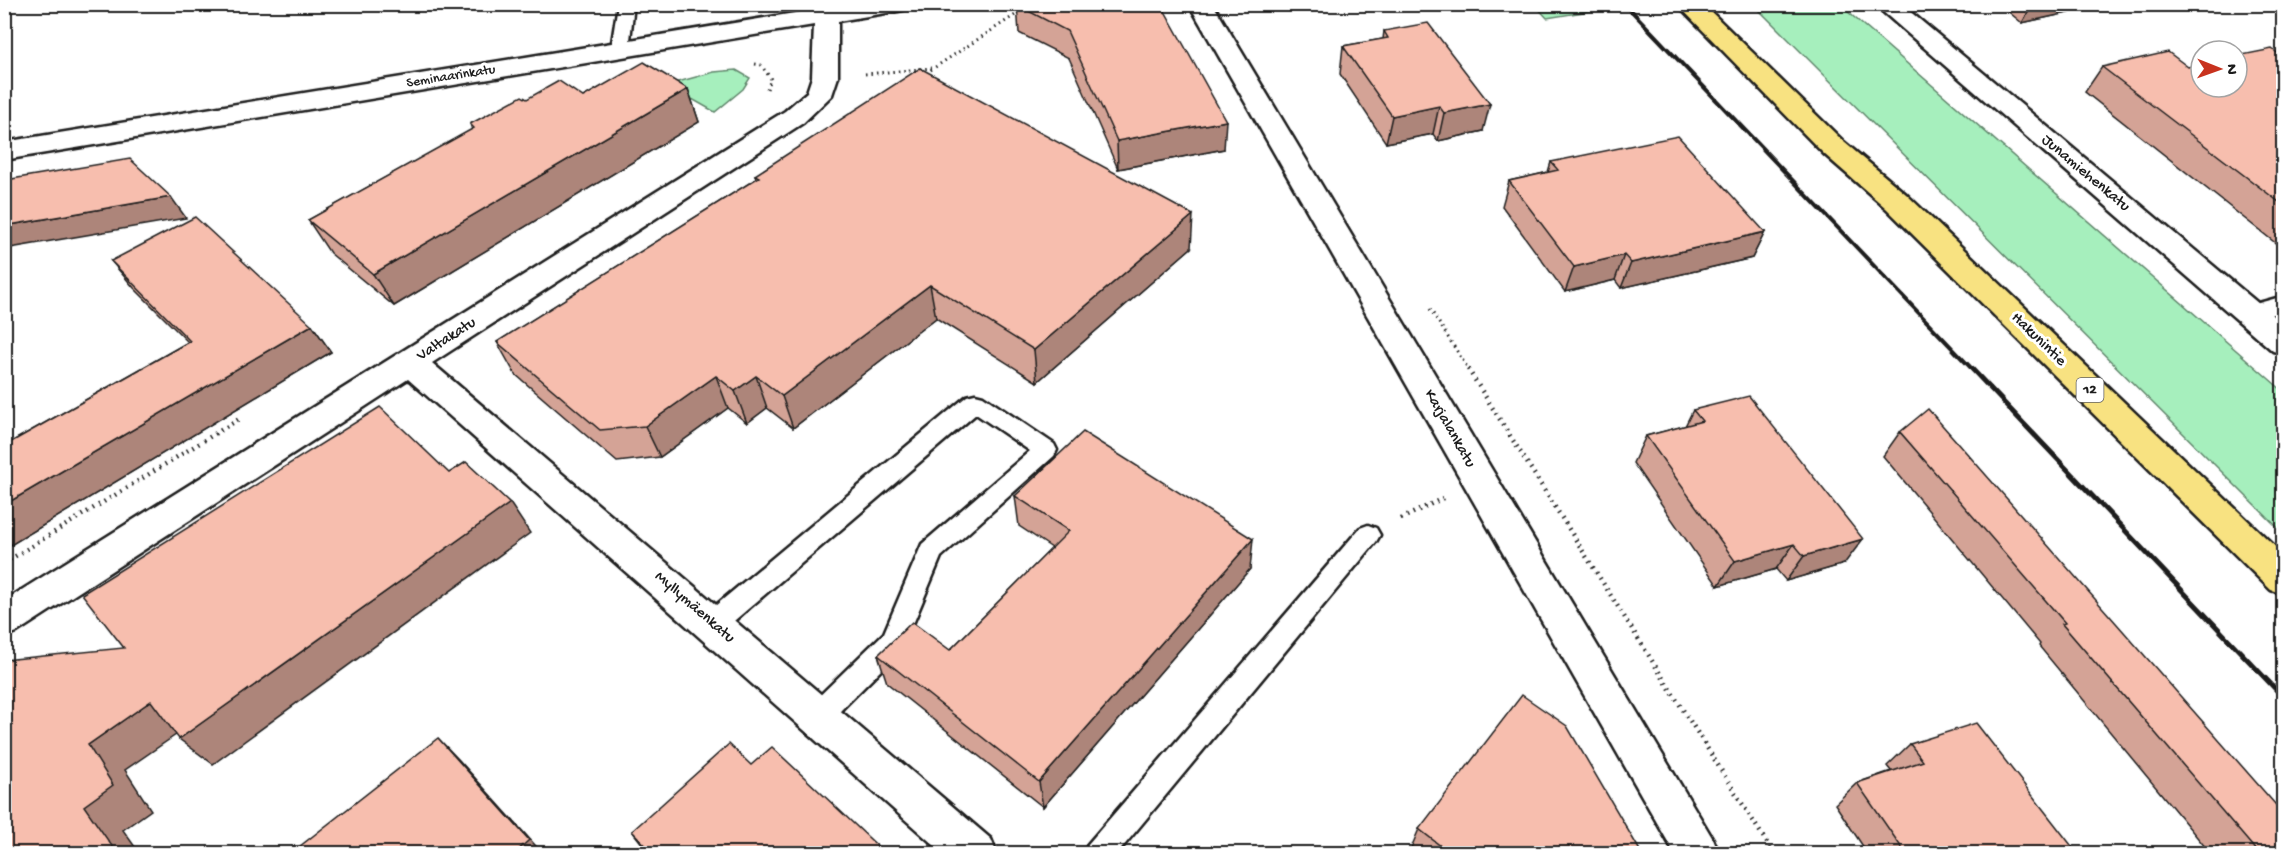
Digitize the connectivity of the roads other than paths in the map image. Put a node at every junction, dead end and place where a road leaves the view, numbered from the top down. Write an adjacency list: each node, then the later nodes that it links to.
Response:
1 (626, 4): 8 (lane)
2 (898, 4): 7 (street, Seminaarinkatu)
3 (1201, 4): 22 (street, Karjalankatu)
4 (1689, 4): 10 (highway, Hakunintie / 12)
5 (1721, 4): 10 (highway, Hakunintie / 12)
6 (1886, 4): 12 (street, Junamiehenkatu)
7 (826, 18): 8 (street, Seminaarinkatu); 14 (street, Valtakatu)
8 (620, 49): 9 (street, Seminaarinkatu)
9 (4, 151)
10 (1896, 201): 16 (highway, Hakunintie / 12)
11 (2283, 303): 12 (lane)
12 (2248, 313): 13 (street, Junamiehenkatu)
13 (2283, 343)
14 (411, 363): 17 (street, Valtakatu); 18 (street, Myllymäenkatu)
15 (1368, 536): 21 (lane)
16 (2283, 579)
17 (4, 621)
18 (712, 624): 19 (street, Myllymäenkatu); 19 (lane)
19 (817, 716): 20 (street, Myllymäenkatu)
20 (976, 854)
21 (1098, 854)
22 (1698, 854)

